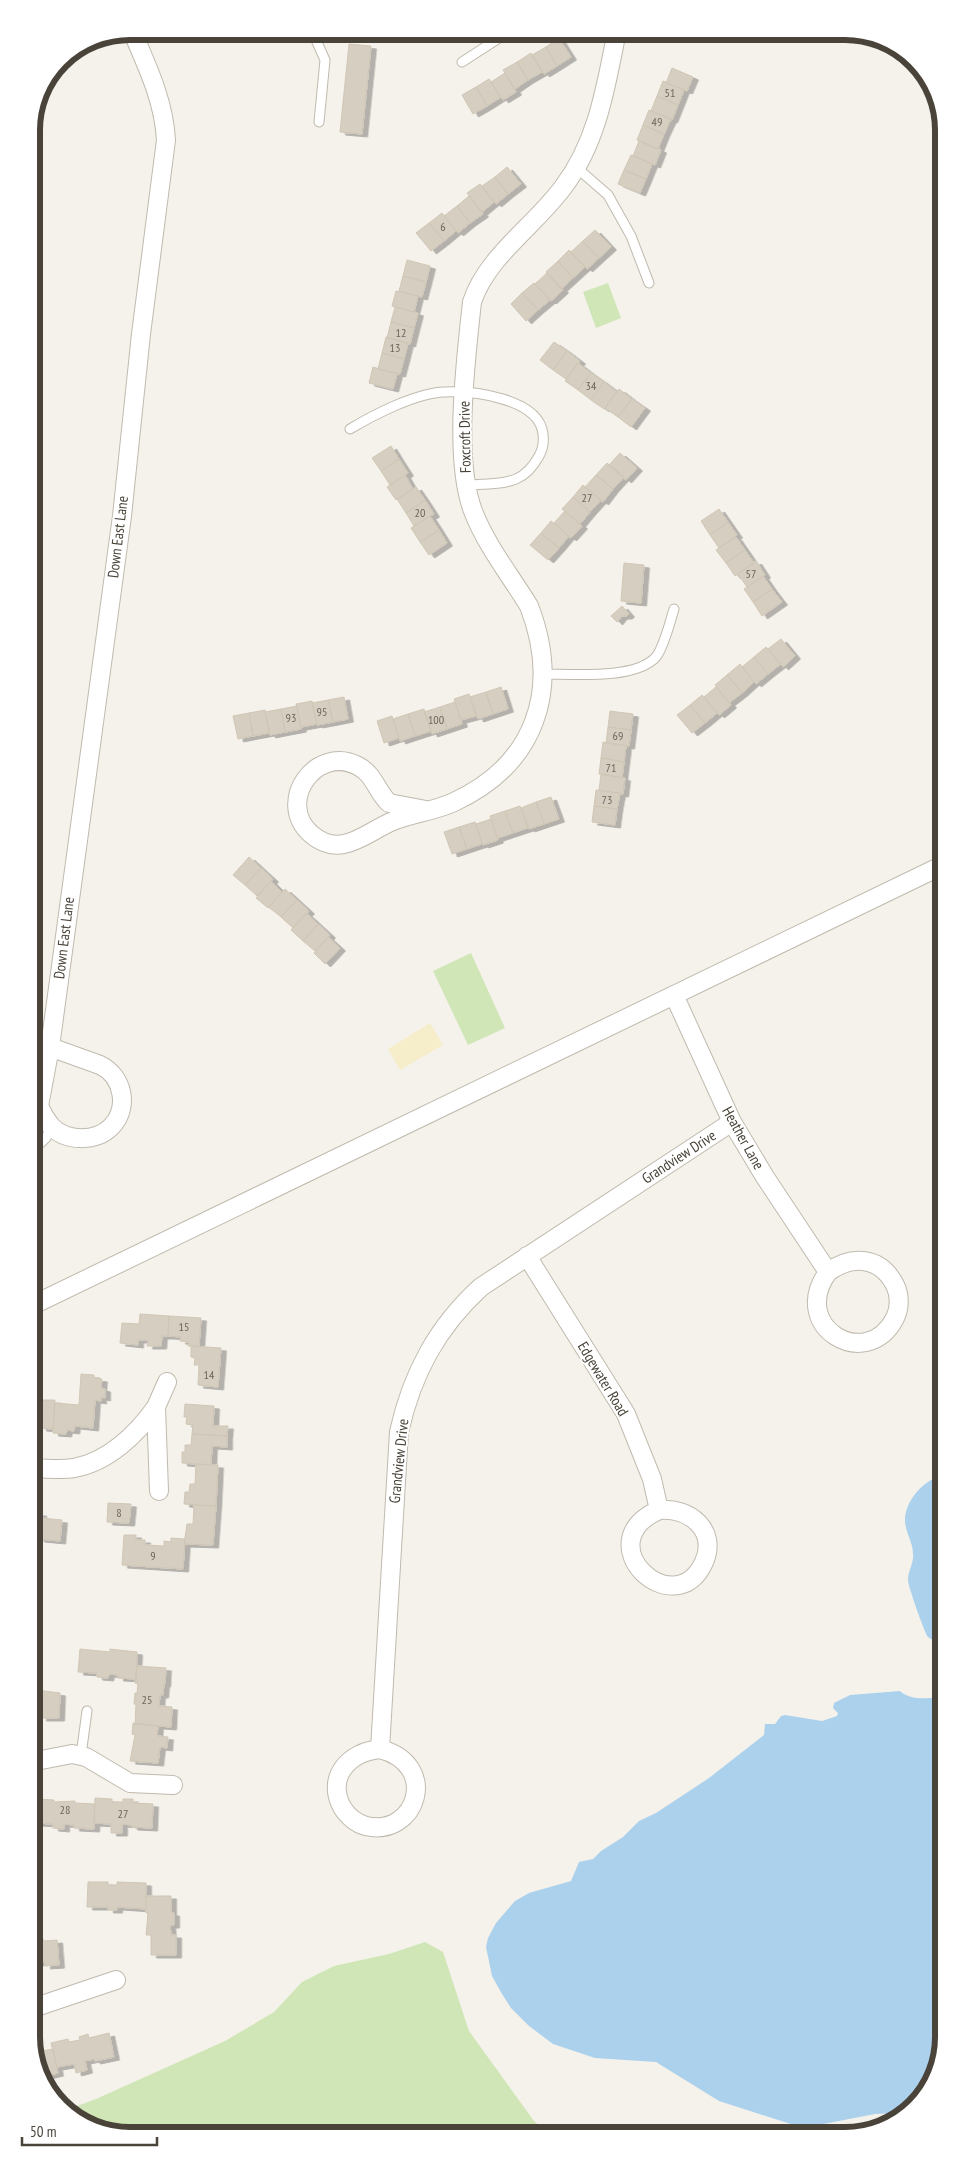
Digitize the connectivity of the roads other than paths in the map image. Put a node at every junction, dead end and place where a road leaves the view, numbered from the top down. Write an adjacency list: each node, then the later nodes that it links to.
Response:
1 (136, 40): 17 (street, Down East Lane)
2 (316, 40): 6 (lane)
3 (496, 40): 5 (lane)
4 (615, 40): 7 (street, Foxcroft Drive)
5 (462, 62)
6 (319, 122)
7 (577, 168): 8 (lane); 9 (street, Foxcroft Drive)
8 (649, 284)
9 (464, 393): 10 (lane); 11 (street, Foxcroft Drive); 11 (lane)
10 (350, 429)
11 (467, 486): 13 (street, Foxcroft Drive)
12 (674, 609): 13 (lane)
13 (543, 674): 14 (street, Foxcroft Drive)
14 (426, 810): 14 (street, Foxcroft Drive)
15 (935, 868): 16 (street)
16 (674, 995): 20 (street, Heather Lane); 25 (street)
17 (50, 1047): 18 (street, Down East Lane); 21 (street)
18 (40, 1090)
19 (40, 1112): 21 (street, Down East Lane)
20 (732, 1122): 23 (street, Grandview Drive); 24 (street, Heather Lane)
21 (51, 1127): 22 (lane)
22 (40, 1144)
23 (527, 1256): 30 (street, Edgewater Road); 32 (street, Grandview Drive)
24 (828, 1272): 24 (street)
25 (40, 1301)
26 (167, 1382): 27 (street)
27 (156, 1407): 28 (street); 29 (street)
28 (40, 1468)
29 (159, 1490)
30 (659, 1510): 30 (street)
31 (87, 1711): 33 (lane)
32 (380, 1749): 32 (street)
33 (81, 1755): 34 (street); 35 (street)
34 (40, 1760)
35 (173, 1785)
36 (116, 1980): 37 (street)
37 (40, 2005)

